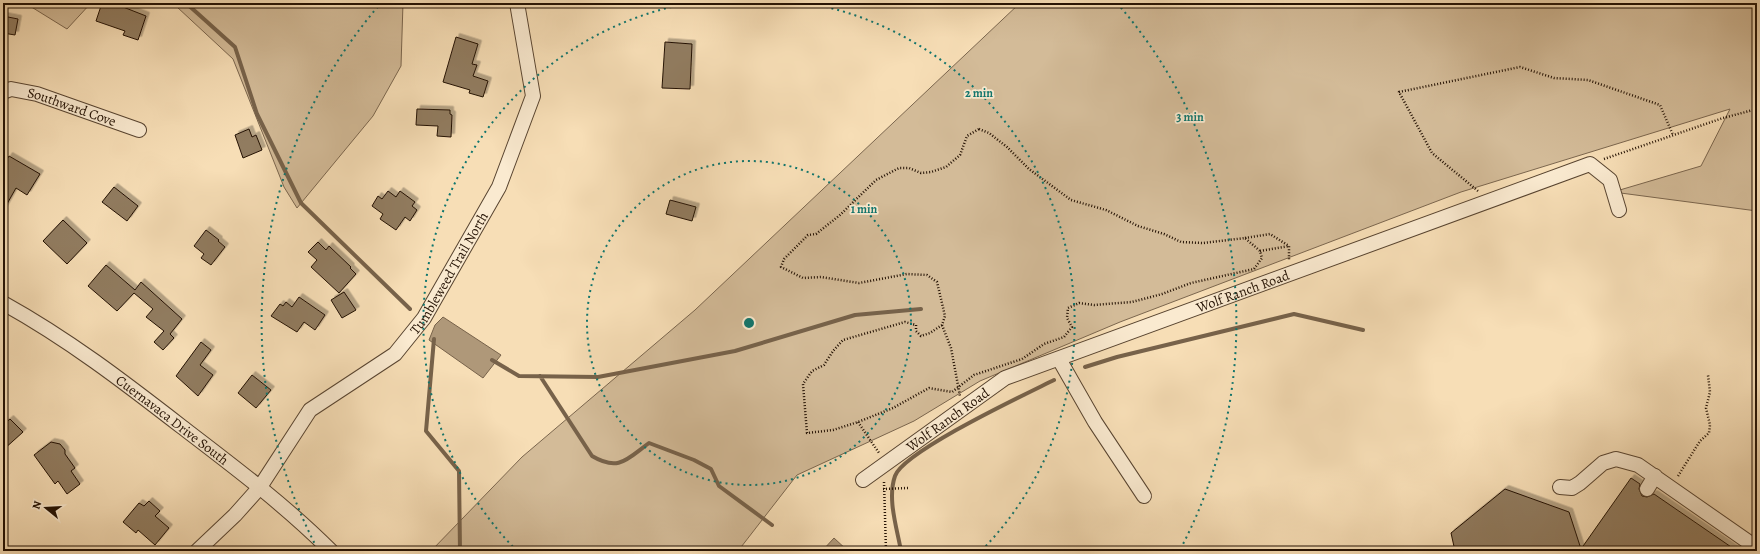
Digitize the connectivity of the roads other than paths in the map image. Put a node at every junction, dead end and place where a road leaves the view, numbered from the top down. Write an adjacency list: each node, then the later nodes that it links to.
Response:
1 (517, 3): 9 (street, Tumbleweed Trail North)
2 (3, 92): 3 (street, Southward Cove)
3 (139, 130)
4 (1619, 210): 6 (street, Wolf Ranch Road)
5 (3, 303): 9 (street, Cuernavaca Drive South)
6 (1059, 359): 8 (street, Wolf Ranch Road); 12 (street)
7 (1655, 476): 10 (street); 11 (street); 13 (street)
8 (863, 480)
9 (260, 487): 14 (street, Tumbleweed Trail North); 15 (street, Cuernavaca Drive South)
10 (1560, 487)
11 (1647, 489)
12 (1144, 496)
13 (1757, 548)
14 (197, 551)
15 (331, 551)

